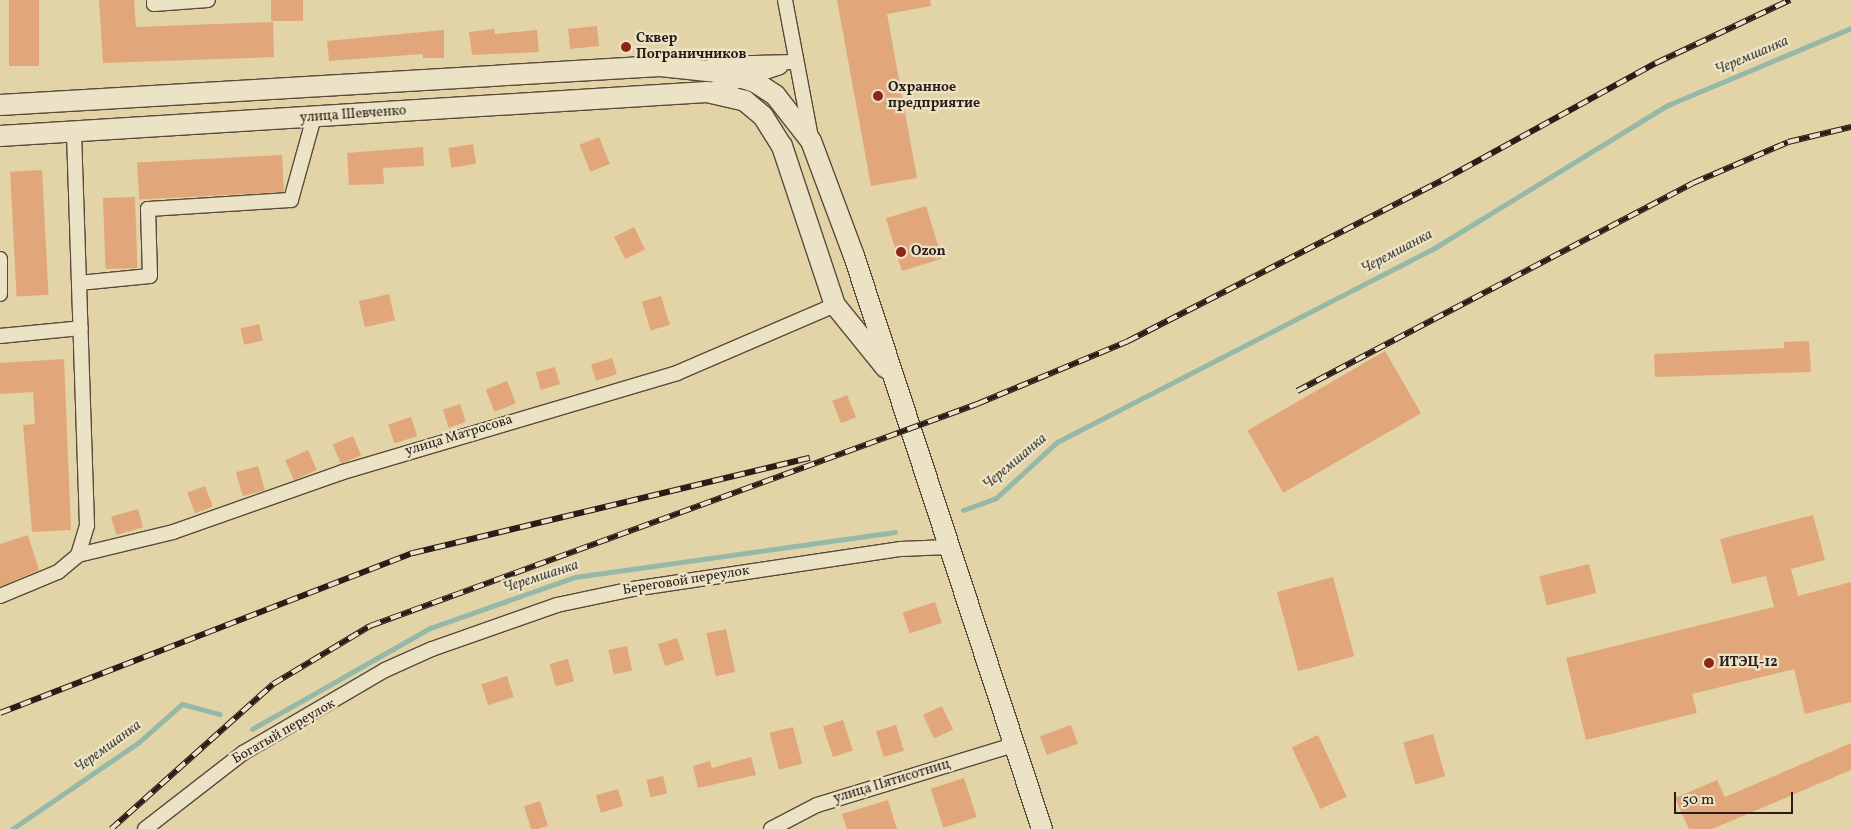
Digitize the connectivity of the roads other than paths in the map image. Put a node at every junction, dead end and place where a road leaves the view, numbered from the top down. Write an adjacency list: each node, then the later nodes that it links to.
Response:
1 (154, 0): 2 (street)
2 (208, 0)
3 (785, 0): 4 (street)
4 (795, 62): 5 (street); 6 (street); 11 (street)
5 (660, 66): 7 (main road); 11 (main road)
6 (707, 92): 8 (main road, улица Шевченко); 16 (main road, улица Шевченко)
7 (0, 105)
8 (314, 117): 9 (main road, улица Шевченко); 13 (street)
9 (74, 132): 10 (main road, улица Шевченко); 13 (street)
10 (0, 136)
11 (811, 141): 19 (main road)
12 (0, 258): 14 (street)
13 (79, 283): 17 (street)
14 (0, 284): 15 (street)
15 (0, 294)
16 (835, 305): 19 (main road); 21 (street, улица Матросова)
17 (81, 328): 18 (street); 21 (street)
18 (0, 336)
19 (893, 377): 20 (main road)
20 (947, 542): 23 (street, Береговой переулок); 24 (main road)
21 (78, 555): 22 (street)
22 (0, 596)
23 (432, 649): 25 (street, Богатый переулок)
24 (1016, 744): 26 (street, улица Пятисотниц); 27 (main road)
25 (144, 829)
26 (772, 829)
27 (1042, 829)

